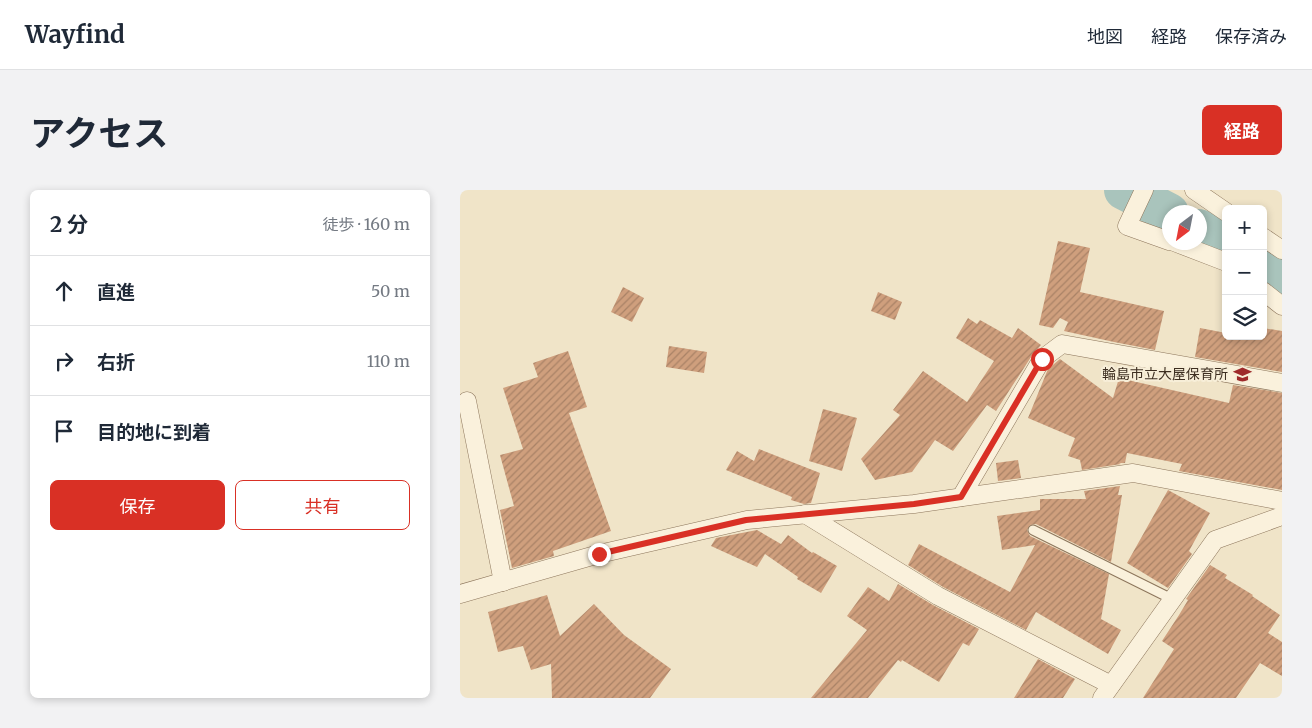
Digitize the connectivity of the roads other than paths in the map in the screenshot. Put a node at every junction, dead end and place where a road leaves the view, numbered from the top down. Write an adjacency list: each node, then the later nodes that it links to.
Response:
1 (1144, 190): 4 (street)
2 (1194, 190): 3 (street)
3 (1222, 209)
4 (1162, 238)
5 (1267, 240): 7 (street)
6 (1195, 250): 8 (street)
7 (1282, 250)
8 (1222, 260)
9 (1267, 294): 10 (street)
10 (1282, 306)
11 (1282, 383): 13 (street)
12 (467, 402): 18 (street)
13 (961, 497): 14 (street); 15 (street)
14 (1282, 501)
15 (805, 514): 18 (street); 21 (street)
16 (1282, 516): 20 (street)
17 (1033, 530): 20 (lane)
18 (503, 582): 19 (street)
19 (460, 594)
20 (1172, 599): 21 (street)
21 (1106, 691)

